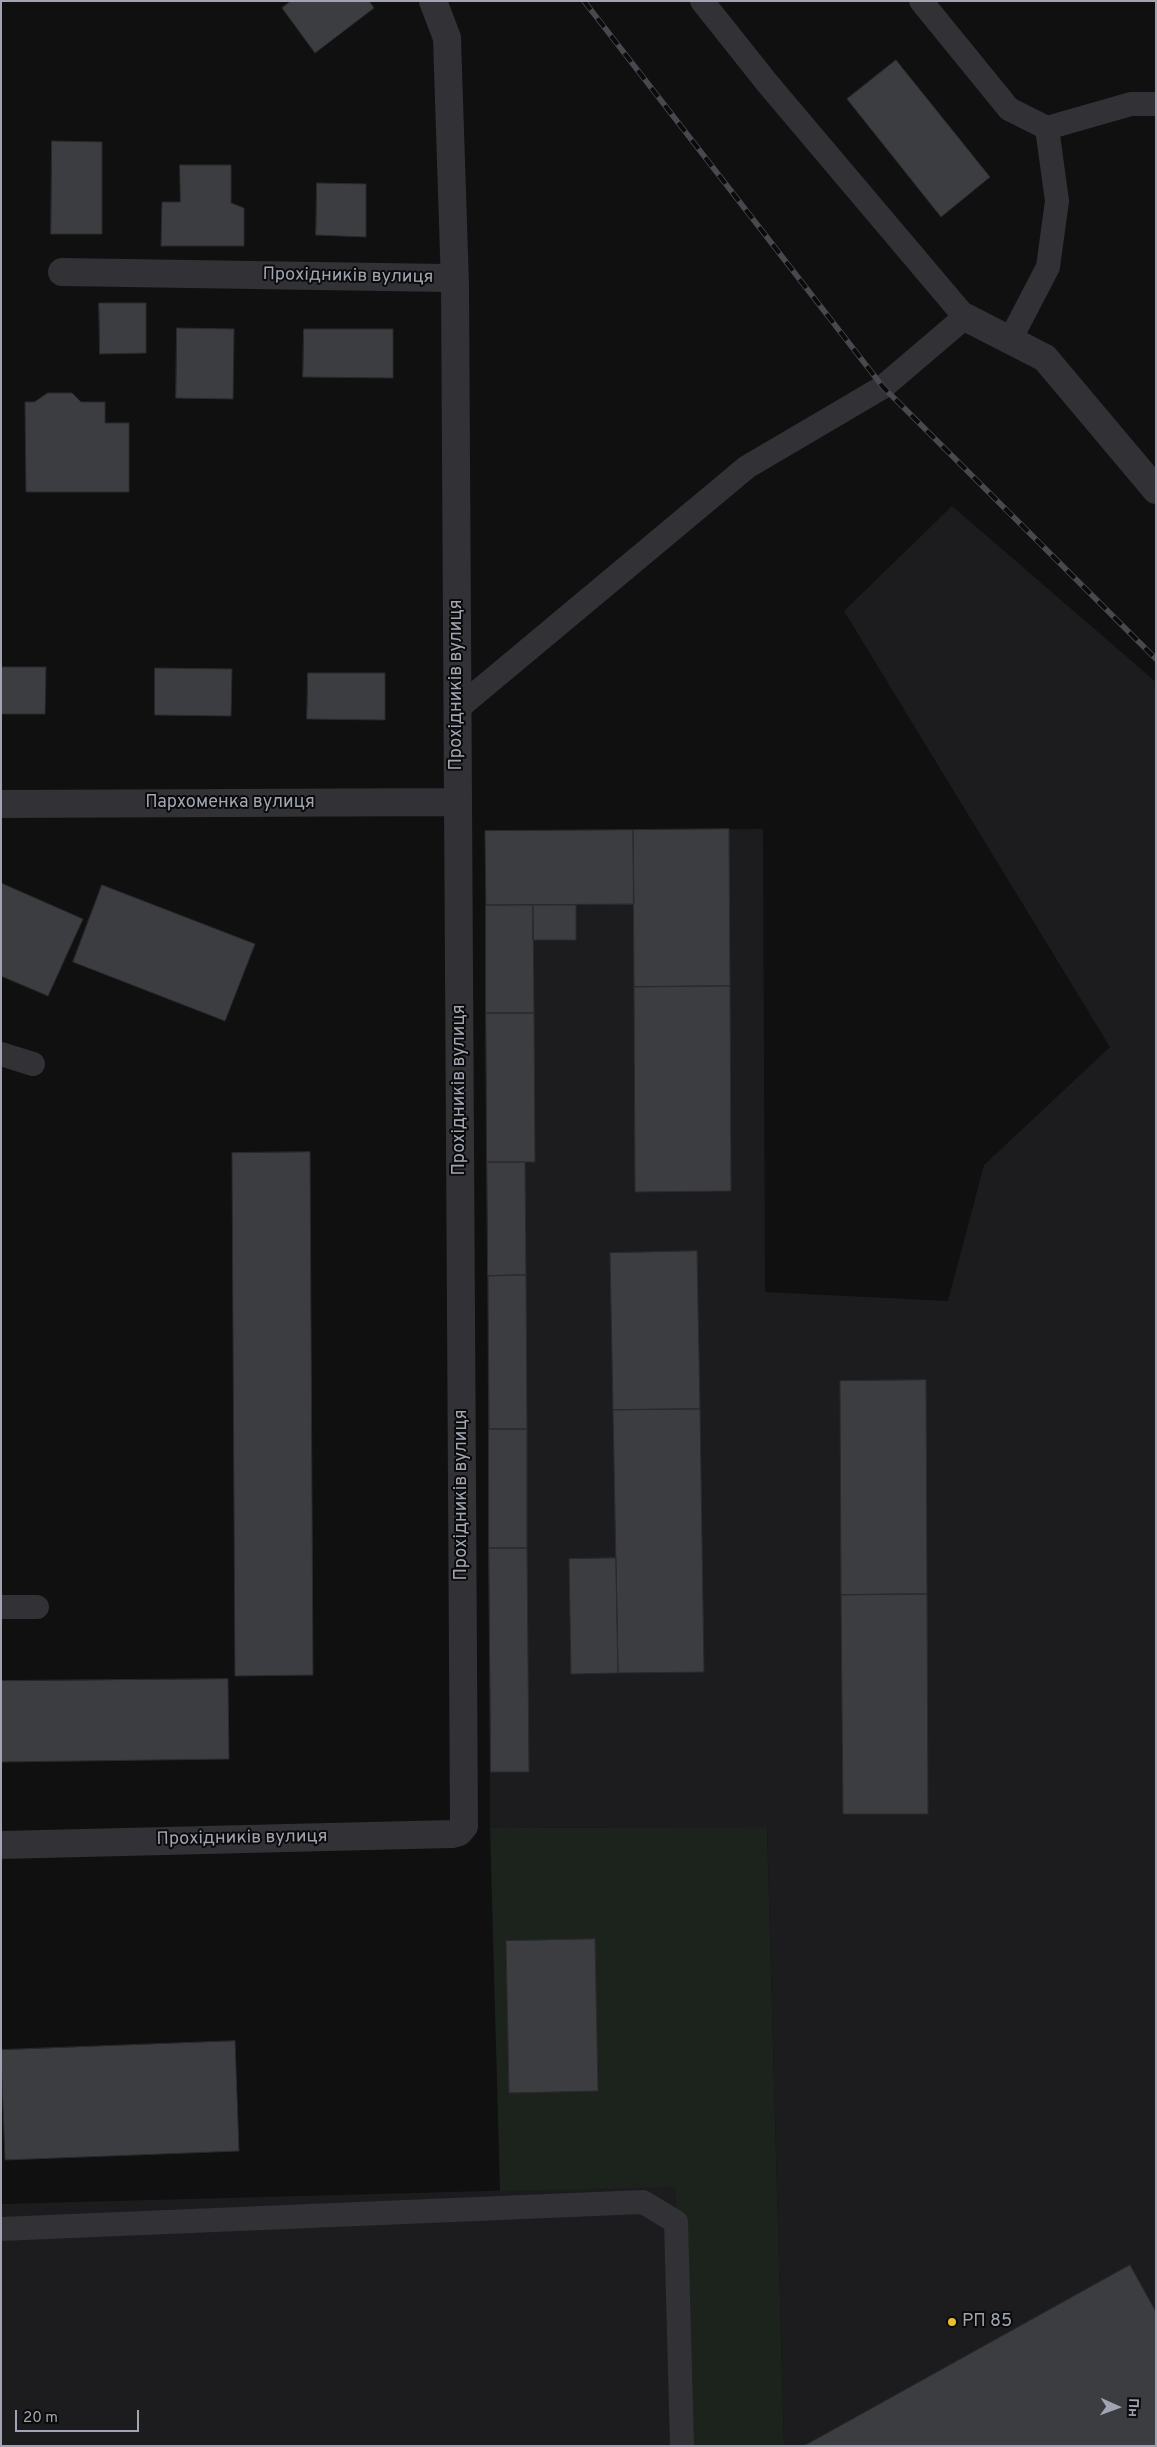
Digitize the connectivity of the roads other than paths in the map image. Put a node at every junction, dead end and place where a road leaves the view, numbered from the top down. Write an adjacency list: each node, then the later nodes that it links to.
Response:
1 (433, 1): 7 (street)
2 (702, 1): 8 (lane)
3 (921, 1): 5 (lane)
4 (1156, 104): 5 (lane)
5 (1047, 128): 9 (lane)
6 (62, 272): 7 (street, Прохідників вулиця)
7 (455, 285): 11 (street, Прохідників вулиця)
8 (965, 317): 9 (street); 11 (lane)
9 (1010, 340): 10 (street)
10 (1156, 490)
11 (457, 709): 12 (street, Прохідників вулиця)
12 (458, 802): 13 (street, Пархоменка вулиця); 18 (street, Прохідників вулиця)
13 (1, 804)
14 (1, 1054): 15 (lane)
15 (33, 1064)
16 (1, 1607): 17 (lane)
17 (37, 1607)
18 (1, 1845)
19 (1, 2229): 20 (lane)
20 (682, 2446)

